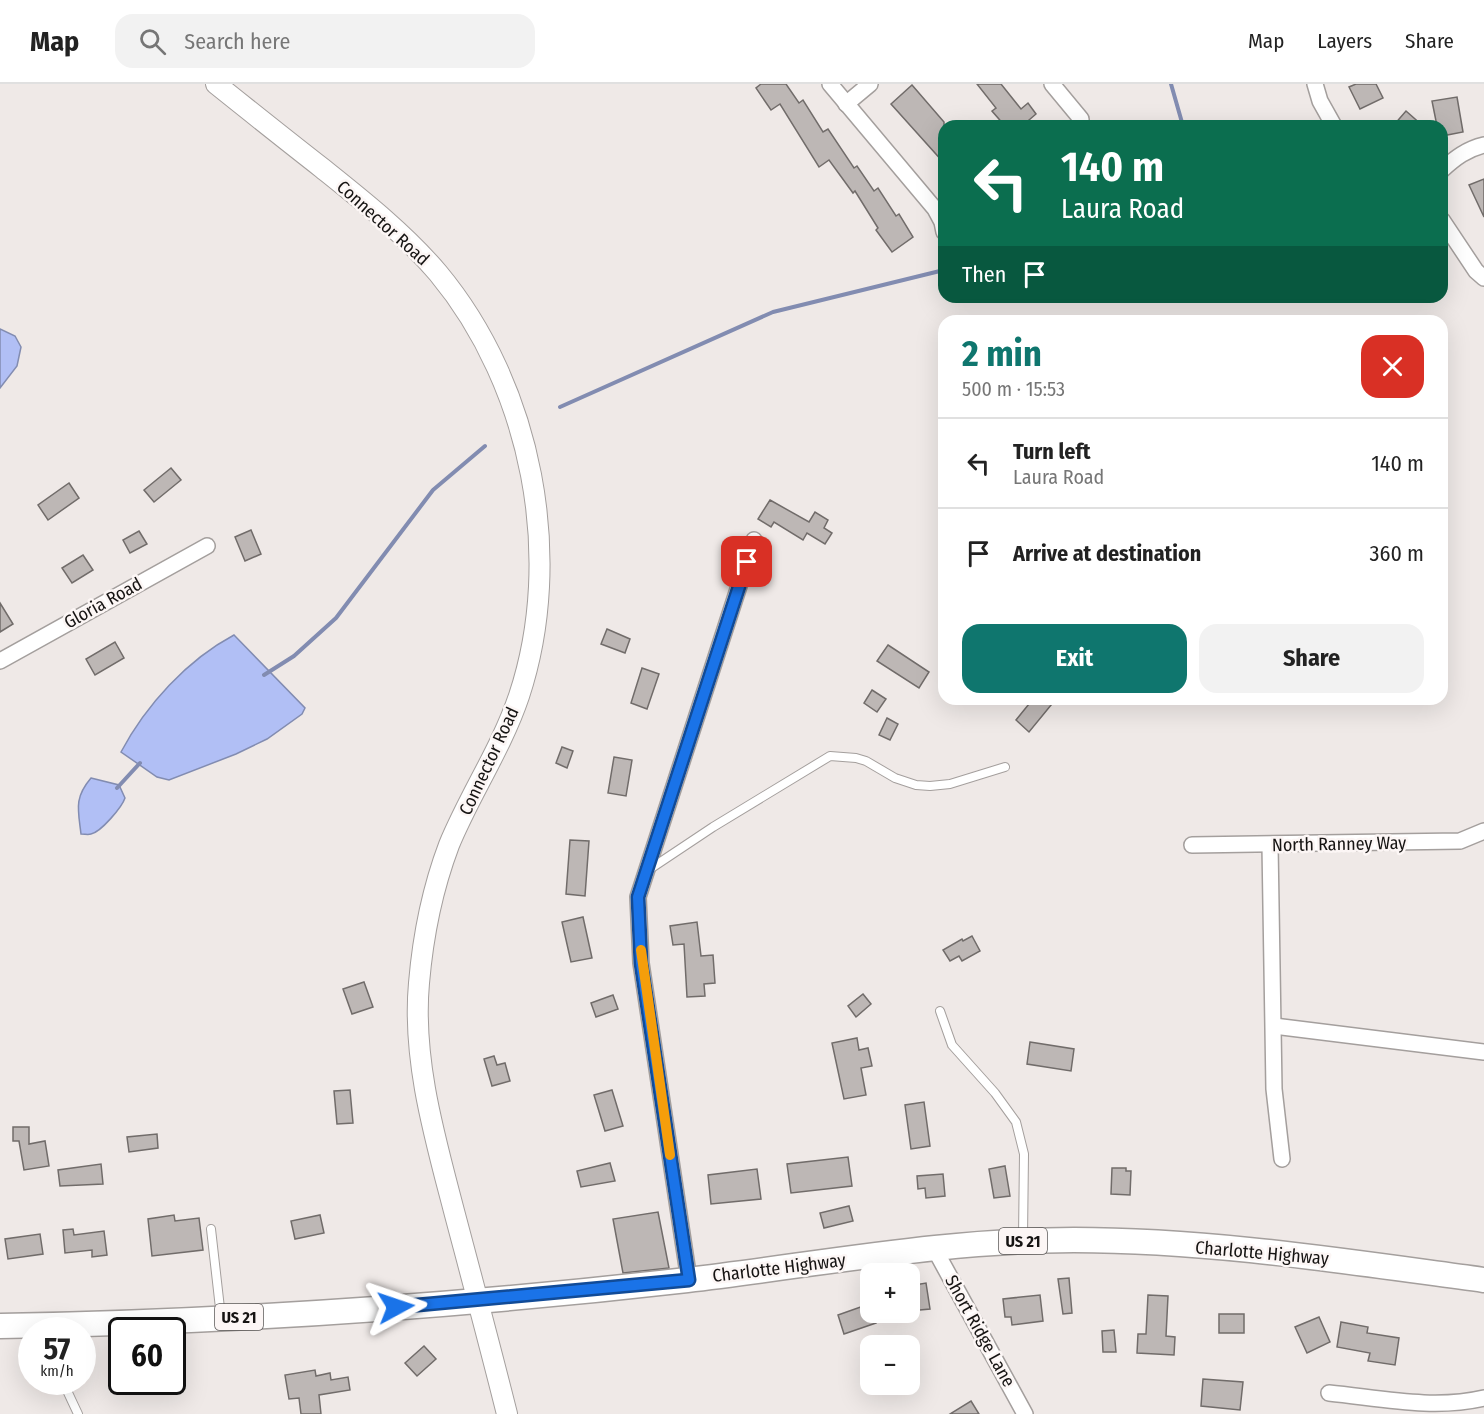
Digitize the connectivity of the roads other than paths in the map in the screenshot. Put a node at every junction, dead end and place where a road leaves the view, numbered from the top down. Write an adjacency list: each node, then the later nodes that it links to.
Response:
1 (216, 84): 31 (street, Connector Road)
2 (830, 84): 6 (street)
3 (870, 84): 6 (street)
4 (1052, 84): 7 (street)
5 (1315, 84): 8 (street)
6 (846, 104): 11 (street)
7 (1081, 118)
8 (1331, 120)
9 (1484, 145): 10 (street)
10 (1448, 164)
11 (938, 214)
12 (1448, 229): 13 (street)
13 (1484, 278)
14 (754, 540): 21 (street)
15 (207, 546): 16 (street, Gloria Road)
16 (0, 661)
17 (1005, 767): 21 (lane)
18 (1484, 831): 20 (street, North Ranney Way)
19 (1192, 845): 20 (street, North Ranney Way)
20 (1270, 845): 23 (street)
21 (646, 871): 29 (street)
22 (940, 1011): 27 (lane)
23 (1274, 1026): 24 (street); 25 (street)
24 (1484, 1052)
25 (1282, 1159)
26 (211, 1229): 32 (lane)
27 (1023, 1241): 28 (main road, Charlotte Highway / US 21); 30 (main road, Charlotte Highway / US 21)
28 (934, 1248): 29 (main road, Charlotte Highway / US 21); 41 (street, Short Ridge Lane)
29 (689, 1280): 31 (main road, Charlotte Highway / US 21)
30 (1484, 1280)
31 (478, 1301): 32 (main road, Charlotte Highway / US 21); 40 (street, Connector Road)
32 (222, 1318): 33 (main road, Charlotte Highway / US 21)
33 (96, 1325)
34 (0, 1326): 35 (main road, Charlotte Highway / US 21)
35 (18, 1327)
36 (1329, 1393): 38 (street)
37 (69, 1395): 39 (lane)
38 (1484, 1398)
39 (78, 1414)
40 (507, 1414)
41 (1025, 1414)

